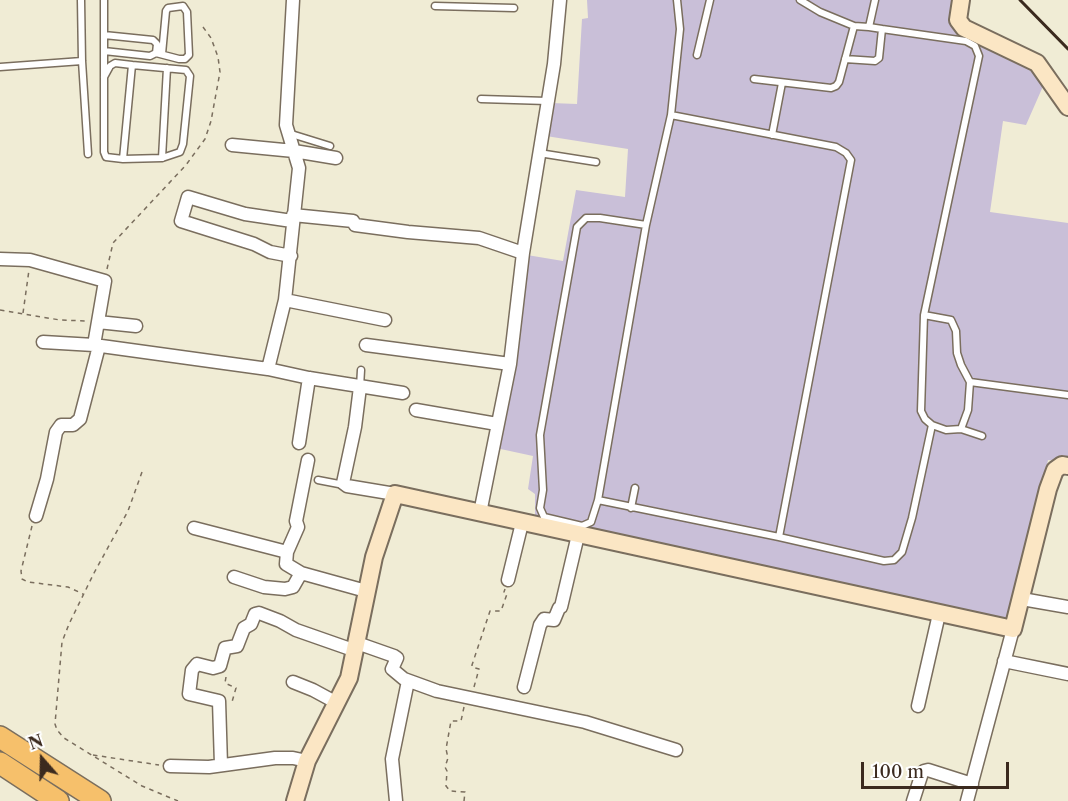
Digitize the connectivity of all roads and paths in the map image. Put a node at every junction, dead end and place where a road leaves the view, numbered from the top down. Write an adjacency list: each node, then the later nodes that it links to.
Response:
1 (81, 0): 21 (lane)
2 (104, 0): 16 (lane)
3 (293, 0): 32 (street)
4 (560, 0): 29 (street)
5 (677, 0): 31 (lane)
6 (710, 0): 19 (lane)
7 (800, 0): 13 (lane)
8 (875, 0): 14 (lane)
9 (961, 0): 30 (street)
10 (485, 3): 11 (lane); 12 (lane)
11 (435, 6)
12 (514, 8)
13 (854, 26): 14 (lane); 20 (lane)
14 (869, 27): 15 (lane)
15 (882, 29): 20 (lane); 54 (lane)
16 (104, 35): 17 (lane); 18 (lane)
17 (104, 51): 18 (lane); 25 (lane)
18 (159, 53): 18 (lane)
19 (697, 56)
20 (845, 59): 27 (lane)
21 (82, 61): 23 (lane); 38 (lane)
22 (132, 65): 24 (lane); 25 (lane); 41 (lane)
23 (0, 67)
24 (167, 68): 39 (lane); 39 (lane)
25 (104, 77): 41 (lane)
26 (754, 79): 27 (lane)
27 (782, 83): 33 (lane)
28 (482, 99): 29 (lane)
29 (548, 101): 37 (street)
30 (1068, 107)
31 (671, 115): 33 (lane); 46 (lane)
32 (287, 132): 35 (lane); 36 (street)
33 (772, 135): 89 (lane)
34 (232, 145): 36 (street)
35 (330, 146)
36 (294, 151): 40 (street); 43 (street)
37 (539, 153): 42 (lane); 47 (street)
38 (88, 154)
39 (162, 158): 41 (lane)
40 (336, 158)
41 (123, 159)
42 (596, 162)
43 (292, 218): 44 (street); 48 (street); 48 (street)
44 (353, 221): 45 (lane); 47 (street)
45 (368, 222)
46 (646, 225): 82 (lane); 82 (lane)
47 (523, 253): 61 (street)
48 (291, 256): 51 (street)
49 (0, 259): 50 (street)
50 (30, 260): 53 (path); 56 (street)
51 (285, 300): 55 (street); 62 (street)
52 (0, 310): 53 (path)
53 (23, 314): 56 (path)
54 (924, 315): 65 (lane); 71 (lane)
55 (385, 320)
56 (98, 322): 57 (street); 60 (street)
57 (136, 326)
58 (43, 342): 60 (street)
59 (366, 345): 61 (street)
60 (97, 346): 62 (street); 85 (street)
61 (510, 364): 70 (street)
62 (268, 369): 64 (street)
63 (361, 370): 66 (lane)
64 (309, 378): 66 (street); 74 (street)
65 (970, 382): 68 (lane); 72 (lane)
66 (360, 387): 67 (street); 79 (street)
67 (403, 393)
68 (1068, 395)
69 (416, 410): 70 (street)
70 (497, 424): 84 (street)
71 (932, 425): 72 (lane); 89 (lane)
72 (961, 429): 73 (lane)
73 (982, 436)
74 (300, 443)
75 (308, 460): 90 (street)
76 (1068, 466): 96 (street)
77 (142, 472): 95 (path)
78 (318, 480): 79 (lane)
79 (344, 485): 81 (street)
80 (634, 488): 83 (lane)
81 (395, 494): 84 (street); 94 (street)
82 (598, 500): 83 (lane)
83 (631, 508): 89 (lane)
84 (480, 513): 86 (street)
85 (36, 516): 95 (path)
86 (522, 523): 88 (street); 93 (street)
87 (194, 528): 90 (street)
88 (578, 536): 98 (street); 106 (street)
89 (779, 537)
90 (287, 552): 91 (street)
91 (301, 573): 92 (street); 94 (street)
92 (234, 577)
93 (508, 580): 107 (path)
94 (366, 591): 100 (street)
95 (83, 594): 113 (path)
96 (1022, 599): 97 (street); 99 (street)
97 (1068, 607)
98 (939, 614): 99 (street); 110 (street)
99 (1013, 629): 101 (street)
100 (357, 647): 104 (street); 108 (street); 109 (street)
101 (1004, 661): 102 (street); 118 (street)
102 (1068, 674)
103 (226, 677): 108 (path)
104 (408, 681): 107 (street); 123 (street)
105 (292, 682): 109 (street)
106 (524, 687)
107 (469, 697): 112 (street); 124 (path)
108 (219, 701): 116 (street)
109 (337, 703): 114 (street)
110 (918, 706)
111 (0, 737): 121 (highway)
112 (676, 750)
113 (92, 755): 117 (path); 122 (path)
114 (307, 761): 116 (street); 119 (street)
115 (0, 763): 120 (highway)
116 (221, 765): 117 (street)
117 (170, 766)
118 (972, 784): 125 (street); 126 (street)
119 (298, 798)
120 (58, 801)
121 (100, 801)
122 (178, 801)
123 (396, 801)
124 (464, 801)
125 (913, 801)
126 (967, 801)

